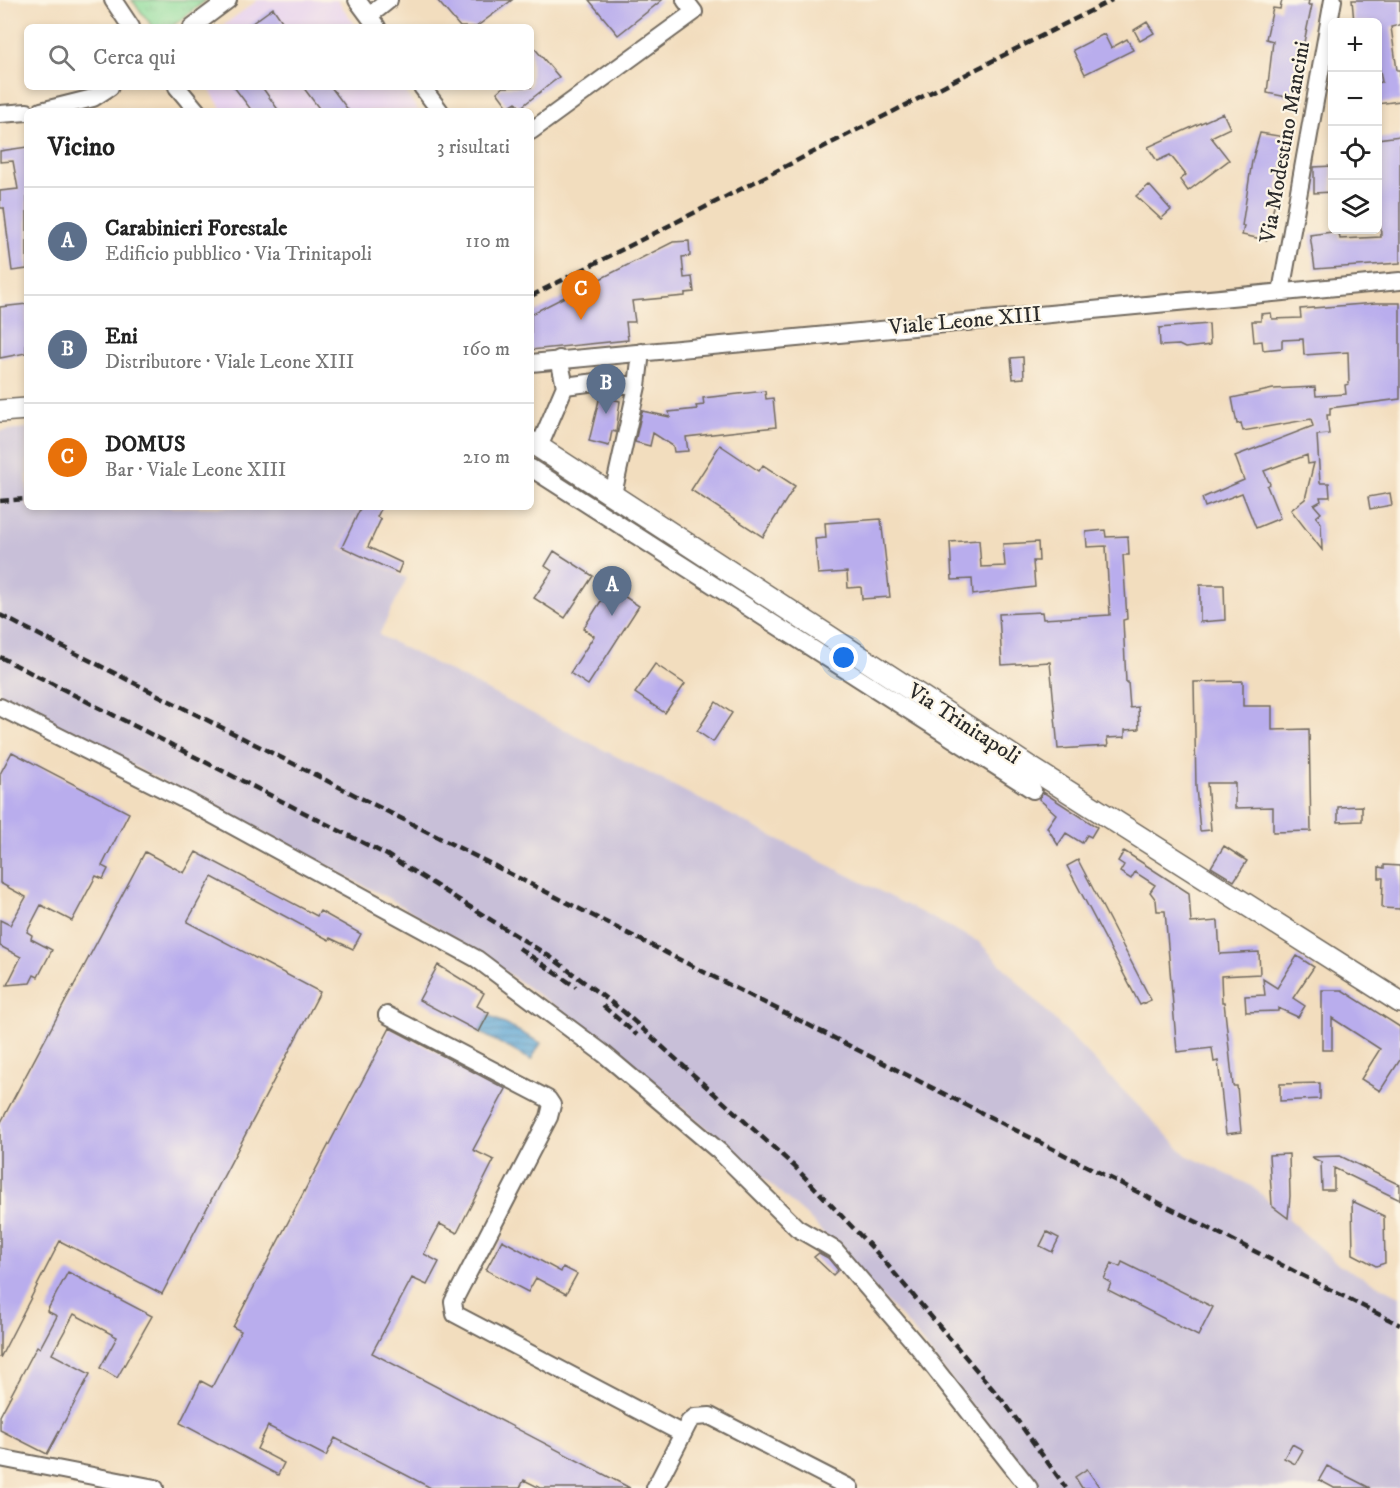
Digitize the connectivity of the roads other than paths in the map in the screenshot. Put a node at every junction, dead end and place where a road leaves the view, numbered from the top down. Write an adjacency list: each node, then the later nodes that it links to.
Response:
1 (113, 0): 8 (street)
2 (228, 0): 9 (street)
3 (357, 0): 7 (street)
4 (389, 0): 7 (street)
5 (1333, 0): 20 (street, Via Modestino Mancini)
6 (690, 6): 18 (street)
7 (373, 21)
8 (129, 24)
9 (196, 24)
10 (105, 90): 13 (street)
11 (180, 90): 14 (street)
12 (424, 90): 15 (street)
13 (53, 108)
14 (194, 108)
15 (438, 108)
16 (24, 112): 17 (street)
17 (0, 114)
18 (534, 129)
19 (1400, 281): 20 (street, Viale Leone XIII)
20 (1281, 292): 21 (street, Viale Leone XIII)
21 (641, 352): 22 (street, Viale Leone XIII); 25 (street)
22 (559, 360): 23 (street, Viale Leone XIII); 24 (street)
23 (534, 363)
24 (565, 386): 25 (street); 28 (street)
25 (637, 386): 32 (street)
26 (24, 409): 27 (main road)
27 (0, 411)
28 (535, 445): 29 (main road, Via Trinitapoli)
29 (561, 461): 31 (street); 32 (main road, Via Trinitapoli)
30 (534, 470): 31 (street)
31 (549, 479): 34 (street)
32 (613, 494): 33 (main road, Via Trinitapoli)
33 (638, 510): 34 (street); 35 (main road, Via Trinitapoli)
34 (628, 530): 35 (street)
35 (705, 567): 36 (main road, Via Trinitapoli)
36 (888, 685): 38 (street); 39 (main road, Via Trinitapoli)
37 (0, 707): 46 (street)
38 (1033, 790)
39 (1400, 1002)
40 (387, 1014): 41 (street)
41 (683, 1434): 44 (street); 45 (street)
42 (0, 1458): 43 (street)
43 (155, 1488)
44 (655, 1488)
45 (850, 1488)
46 (1029, 1488)

